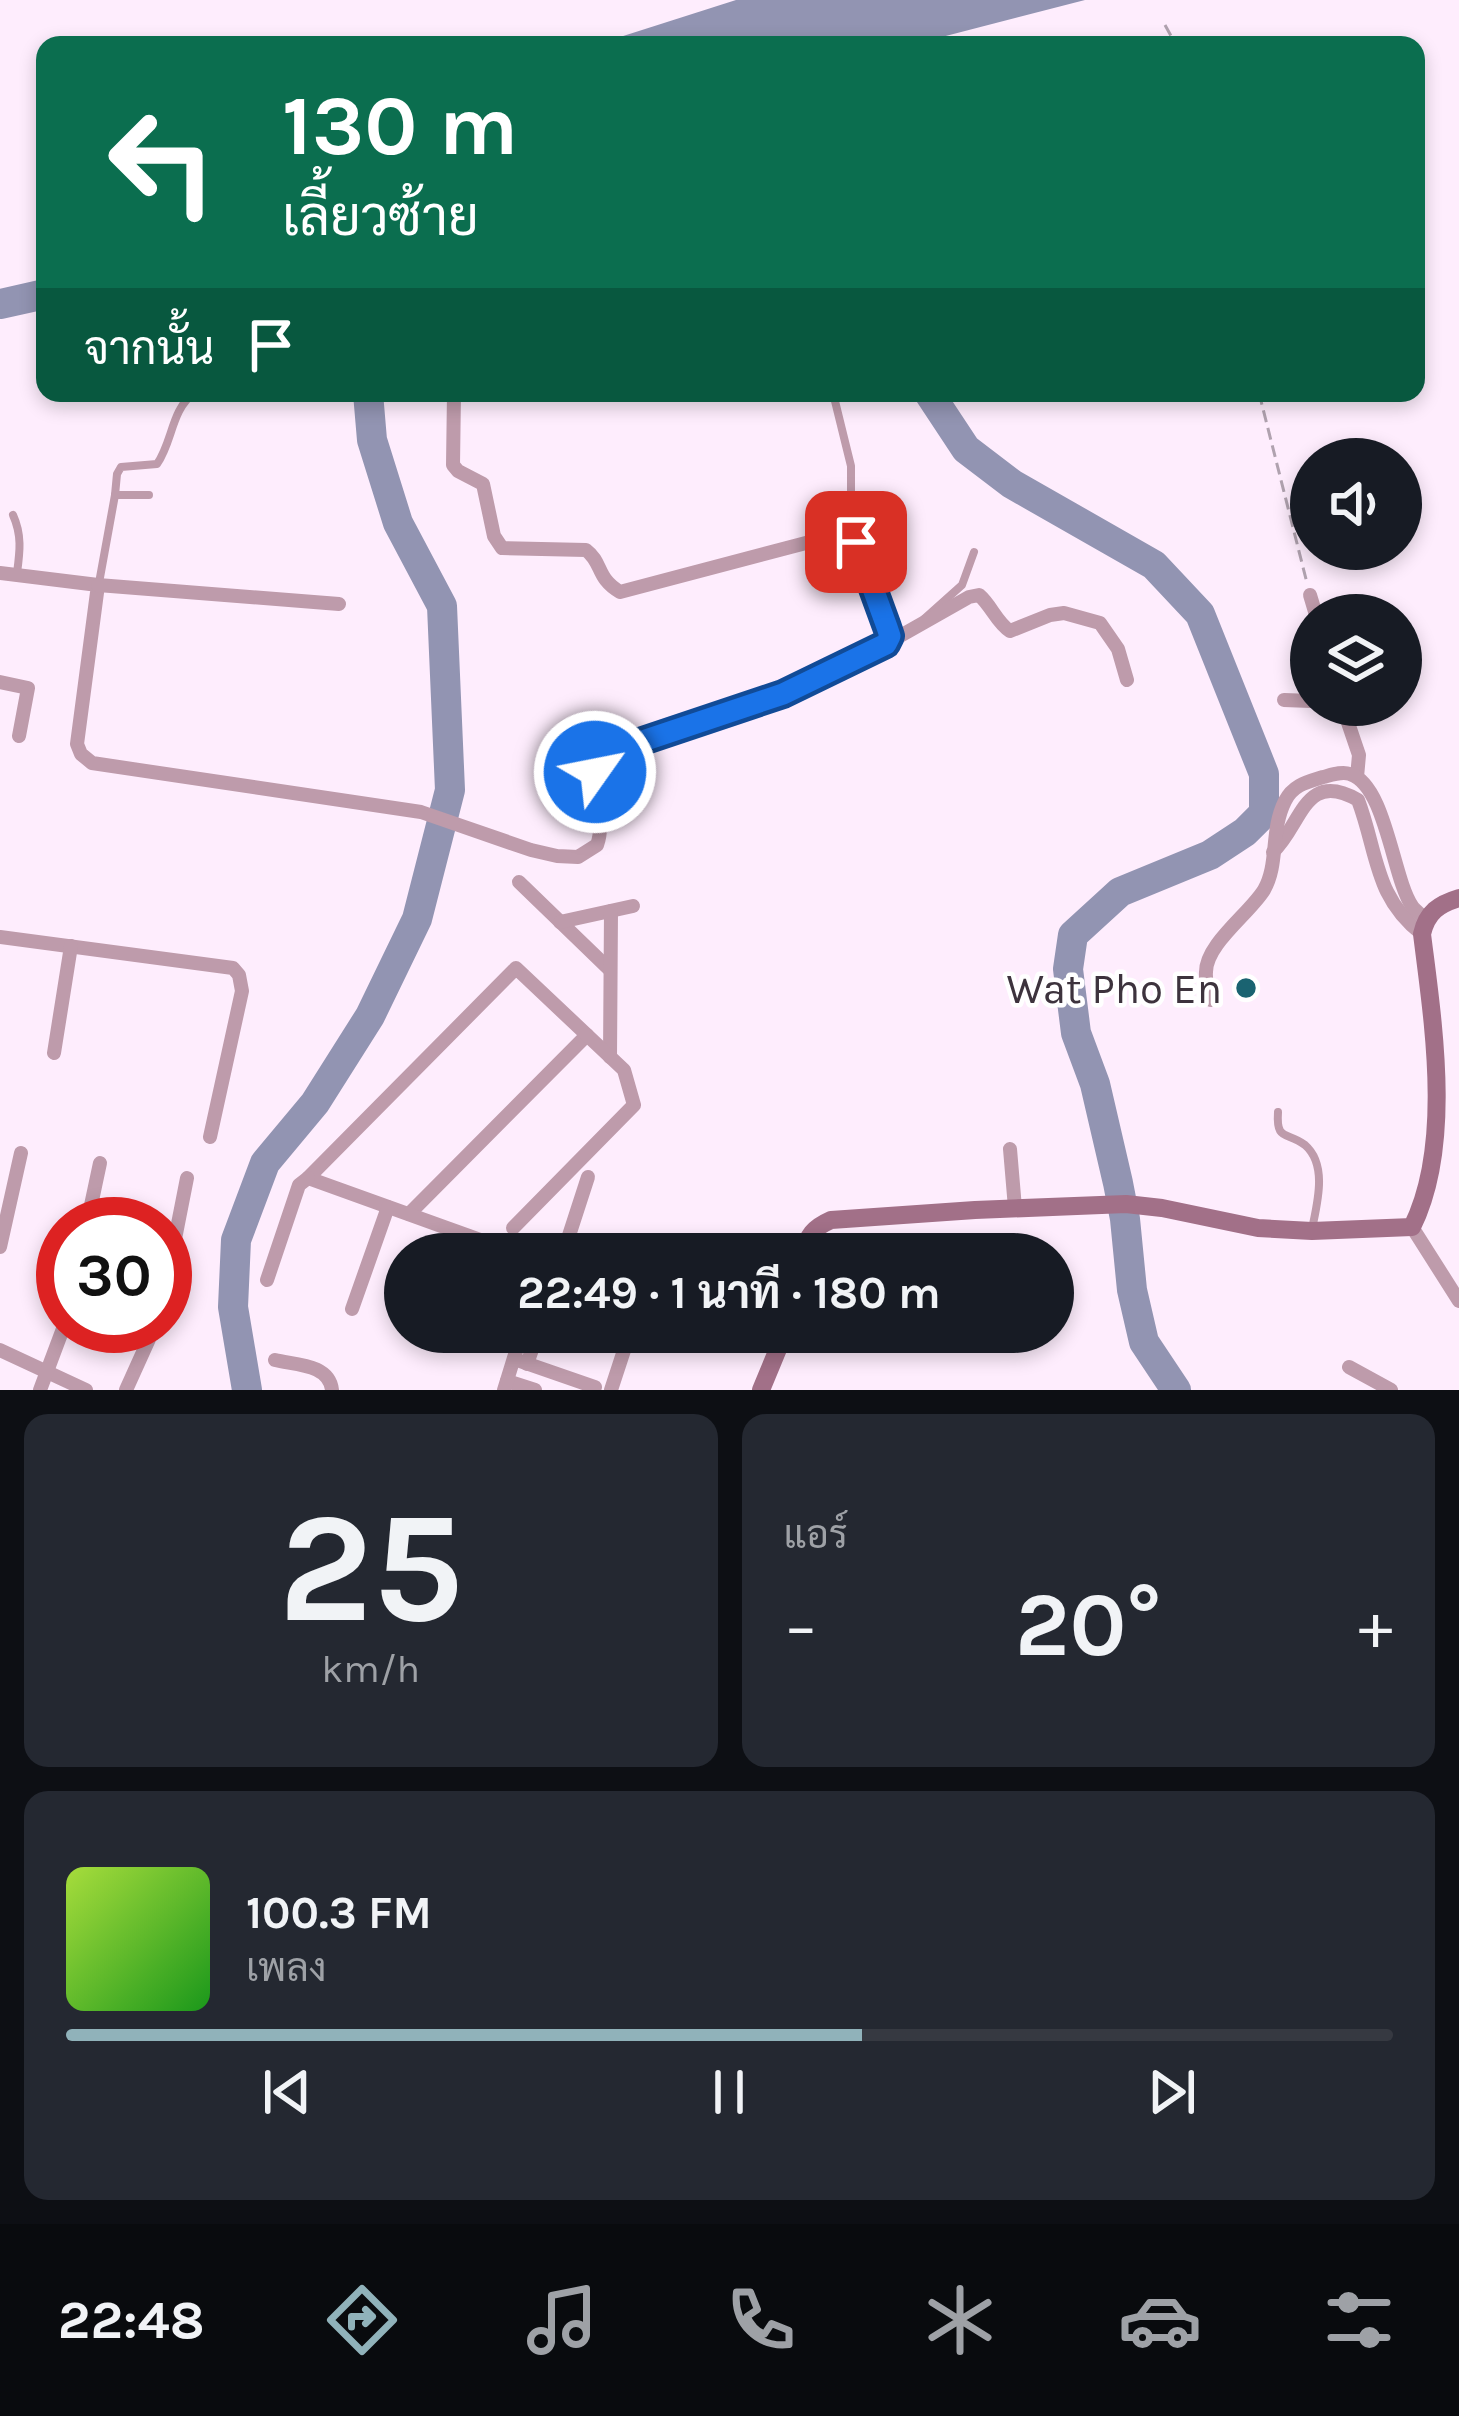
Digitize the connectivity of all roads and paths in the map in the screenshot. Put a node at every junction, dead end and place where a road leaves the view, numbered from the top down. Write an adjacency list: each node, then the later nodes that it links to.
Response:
1 (1165, 25): 2 (path)
2 (1171, 36)
3 (183, 402): 7 (lane)
4 (454, 402): 10 (street)
5 (835, 402): 10 (lane)
6 (1260, 402): 15 (path)
7 (115, 495): 8 (lane); 14 (lane)
8 (149, 495)
9 (14, 515): 13 (lane)
10 (851, 535): 18 (street)
11 (974, 552): 17 (lane)
12 (0, 572): 13 (street)
13 (17, 574): 14 (street)
14 (98, 585): 16 (street); 18 (street)
15 (1310, 594)
16 (339, 604)
17 (920, 625): 18 (street); 19 (street)
18 (886, 644)
19 (1127, 680)
20 (0, 682): 24 (street)
21 (1284, 700): 22 (street)
22 (1290, 700)
23 (1349, 726): 25 (street)
24 (19, 736)
25 (1357, 778): 26 (street); 32 (street)
26 (1273, 852): 32 (street); 36 (street)
27 (519, 882): 31 (street)
28 (1459, 898): 32 (street)
29 (633, 906): 30 (street)
30 (610, 911): 31 (street); 35 (street)
31 (560, 922): 35 (street)
32 (1424, 926): 53 (street)
33 (0, 937): 34 (street)
34 (71, 946): 38 (street); 41 (street)
35 (610, 970): 39 (street)
36 (1211, 1000)
37 (587, 1035): 39 (street); 47 (street); 52 (street)
38 (53, 1053)
39 (610, 1057): 54 (street)
40 (1278, 1112): 55 (lane)
41 (209, 1137)
42 (1010, 1150): 51 (street)
43 (21, 1153): 59 (street)
44 (100, 1163): 48 (street)
45 (588, 1177): 57 (street)
46 (188, 1178): 49 (street)
47 (308, 1178): 50 (street); 60 (street)
48 (92, 1197)
49 (184, 1197)
50 (388, 1207): 52 (street); 62 (street)
51 (1015, 1208): 55 (street); 58 (street)
52 (409, 1214): 56 (street)
53 (1412, 1227): 55 (street); 61 (street)
54 (513, 1228)
55 (1312, 1231)
56 (460, 1233)
57 (570, 1233)
58 (810, 1233)
59 (0, 1247)
60 (267, 1280)
61 (1459, 1301)
62 (352, 1309)
63 (0, 1351): 73 (street)
64 (54, 1353): 73 (street)
65 (143, 1353): 78 (street)
66 (521, 1353): 71 (street)
67 (525, 1353): 71 (street)
68 (619, 1353): 75 (street)
69 (776, 1353): 81 (street)
70 (275, 1360): 79 (street)
71 (520, 1361): 74 (street); 75 (street)
72 (1349, 1367): 82 (street)
73 (47, 1371): 76 (street); 77 (street)
74 (505, 1385): 80 (street)
75 (601, 1389)
76 (40, 1390)
77 (86, 1390)
78 (126, 1390)
79 (332, 1390)
80 (536, 1390)
81 (761, 1390)
82 (1390, 1390)

